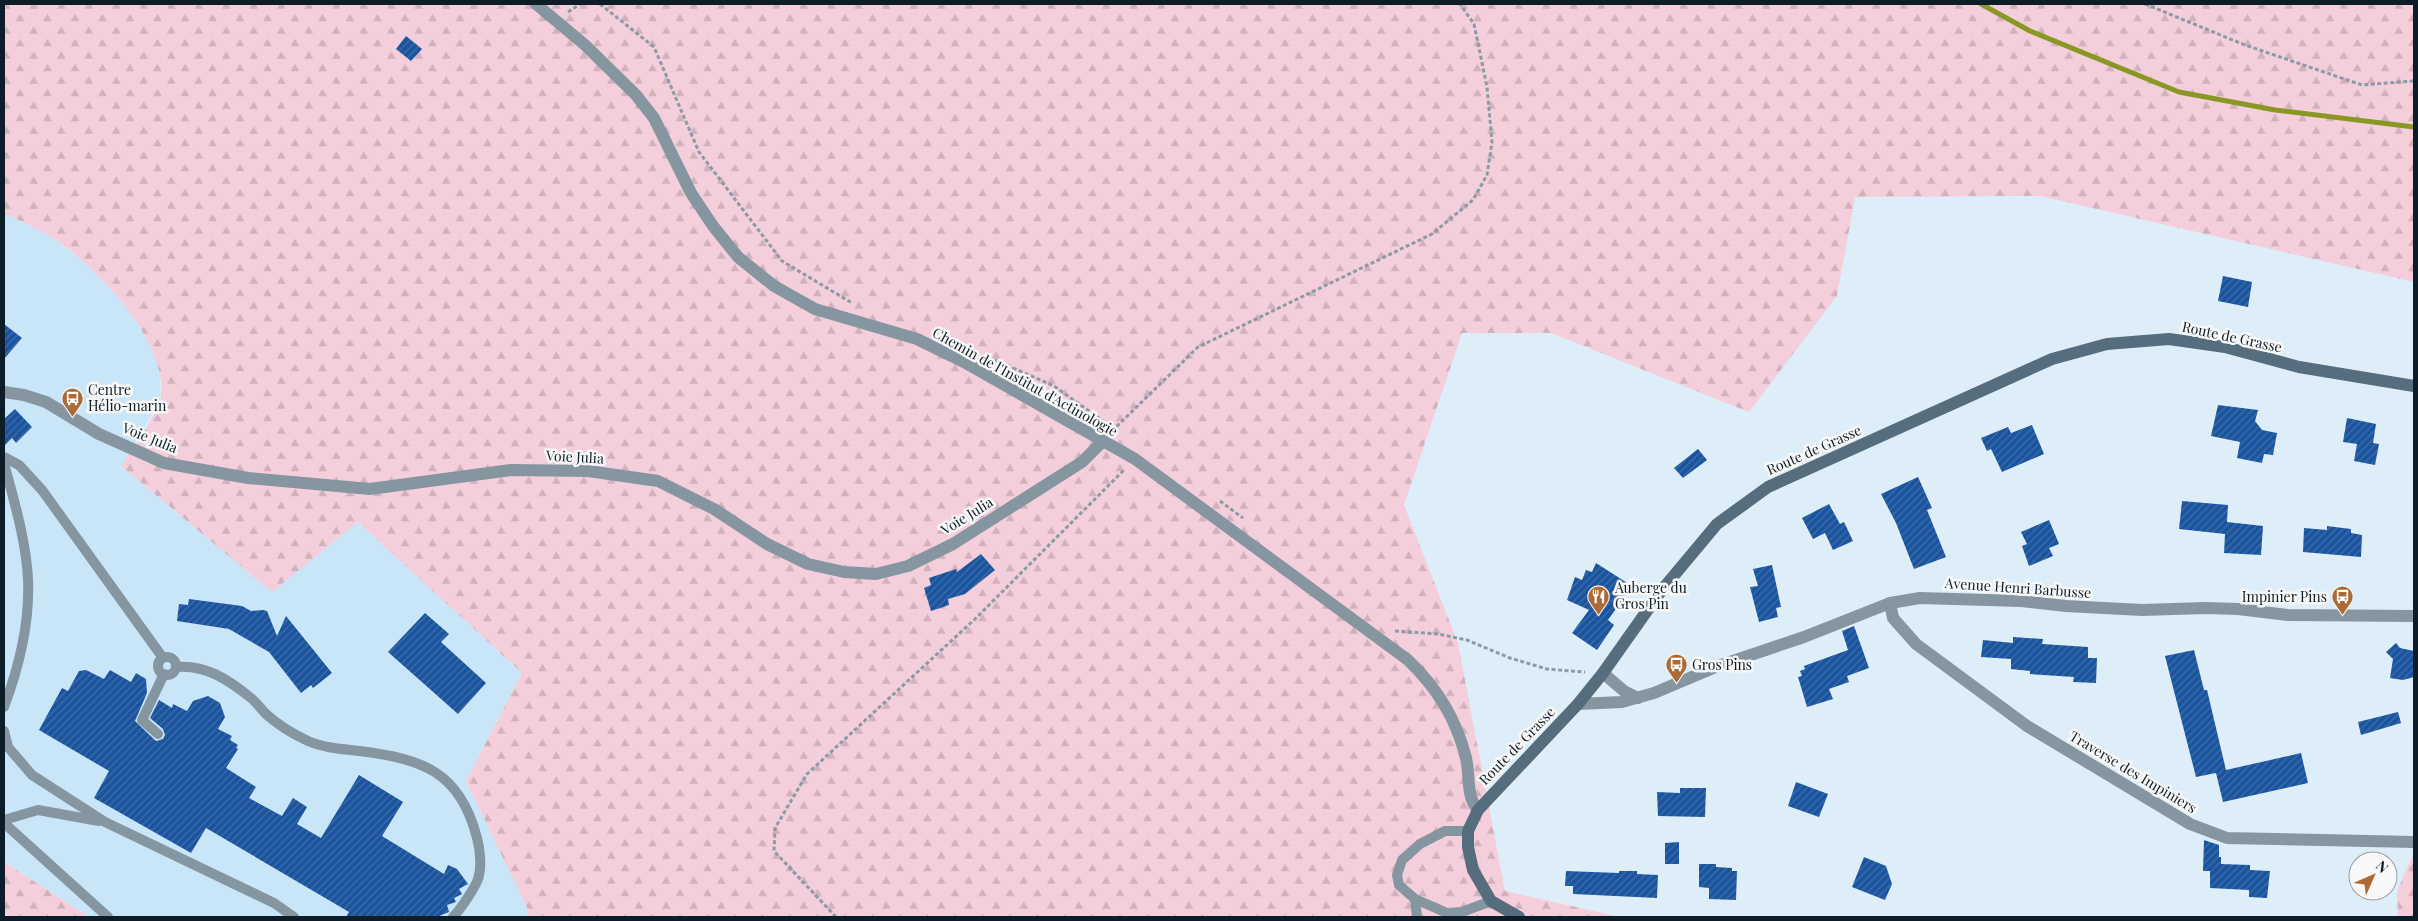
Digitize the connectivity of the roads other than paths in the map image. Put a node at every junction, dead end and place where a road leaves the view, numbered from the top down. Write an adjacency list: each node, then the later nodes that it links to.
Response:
1 (536, 4): 4 (street, Chemin de l'Institut d'Actinologie)
2 (2414, 386): 11 (main road, Route de Grasse)
3 (4, 392): 4 (street, Voie Julia)
4 (1102, 442): 18 (street, Chemin de l'Institut d'Actinologie)
5 (4, 457): 9 (lane)
6 (4, 463): 15 (lane)
7 (1890, 603): 8 (street, Avenue Henri Barbusse); 13 (street, Avenue Henri Barbusse); 22 (street, Traverse des Impiniers)
8 (2414, 616)
9 (163, 658): 10 (lane); 12 (lane)
10 (176, 668): 12 (lane); 27 (lane)
11 (1603, 673): 13 (street); 14 (main road, Route de Grasse)
12 (164, 674): 17 (lane)
13 (1638, 698): 14 (street, Avenue Henri Barbusse)
14 (1578, 704): 18 (main road, Route de Grasse)
15 (4, 707)
16 (4, 731): 20 (lane)
17 (158, 734)
18 (1478, 810): 21 (main road, Route de Grasse)
19 (4, 821): 20 (lane); 25 (lane)
20 (105, 822): 26 (lane)
21 (1468, 831): 23 (lane); 24 (main road, Route de Grasse)
22 (2414, 842)
23 (1415, 899): 24 (lane); 28 (lane)
24 (1491, 901): 29 (main road)
25 (108, 917)
26 (294, 917)
27 (453, 917)
28 (1417, 917)
29 (1519, 917)

